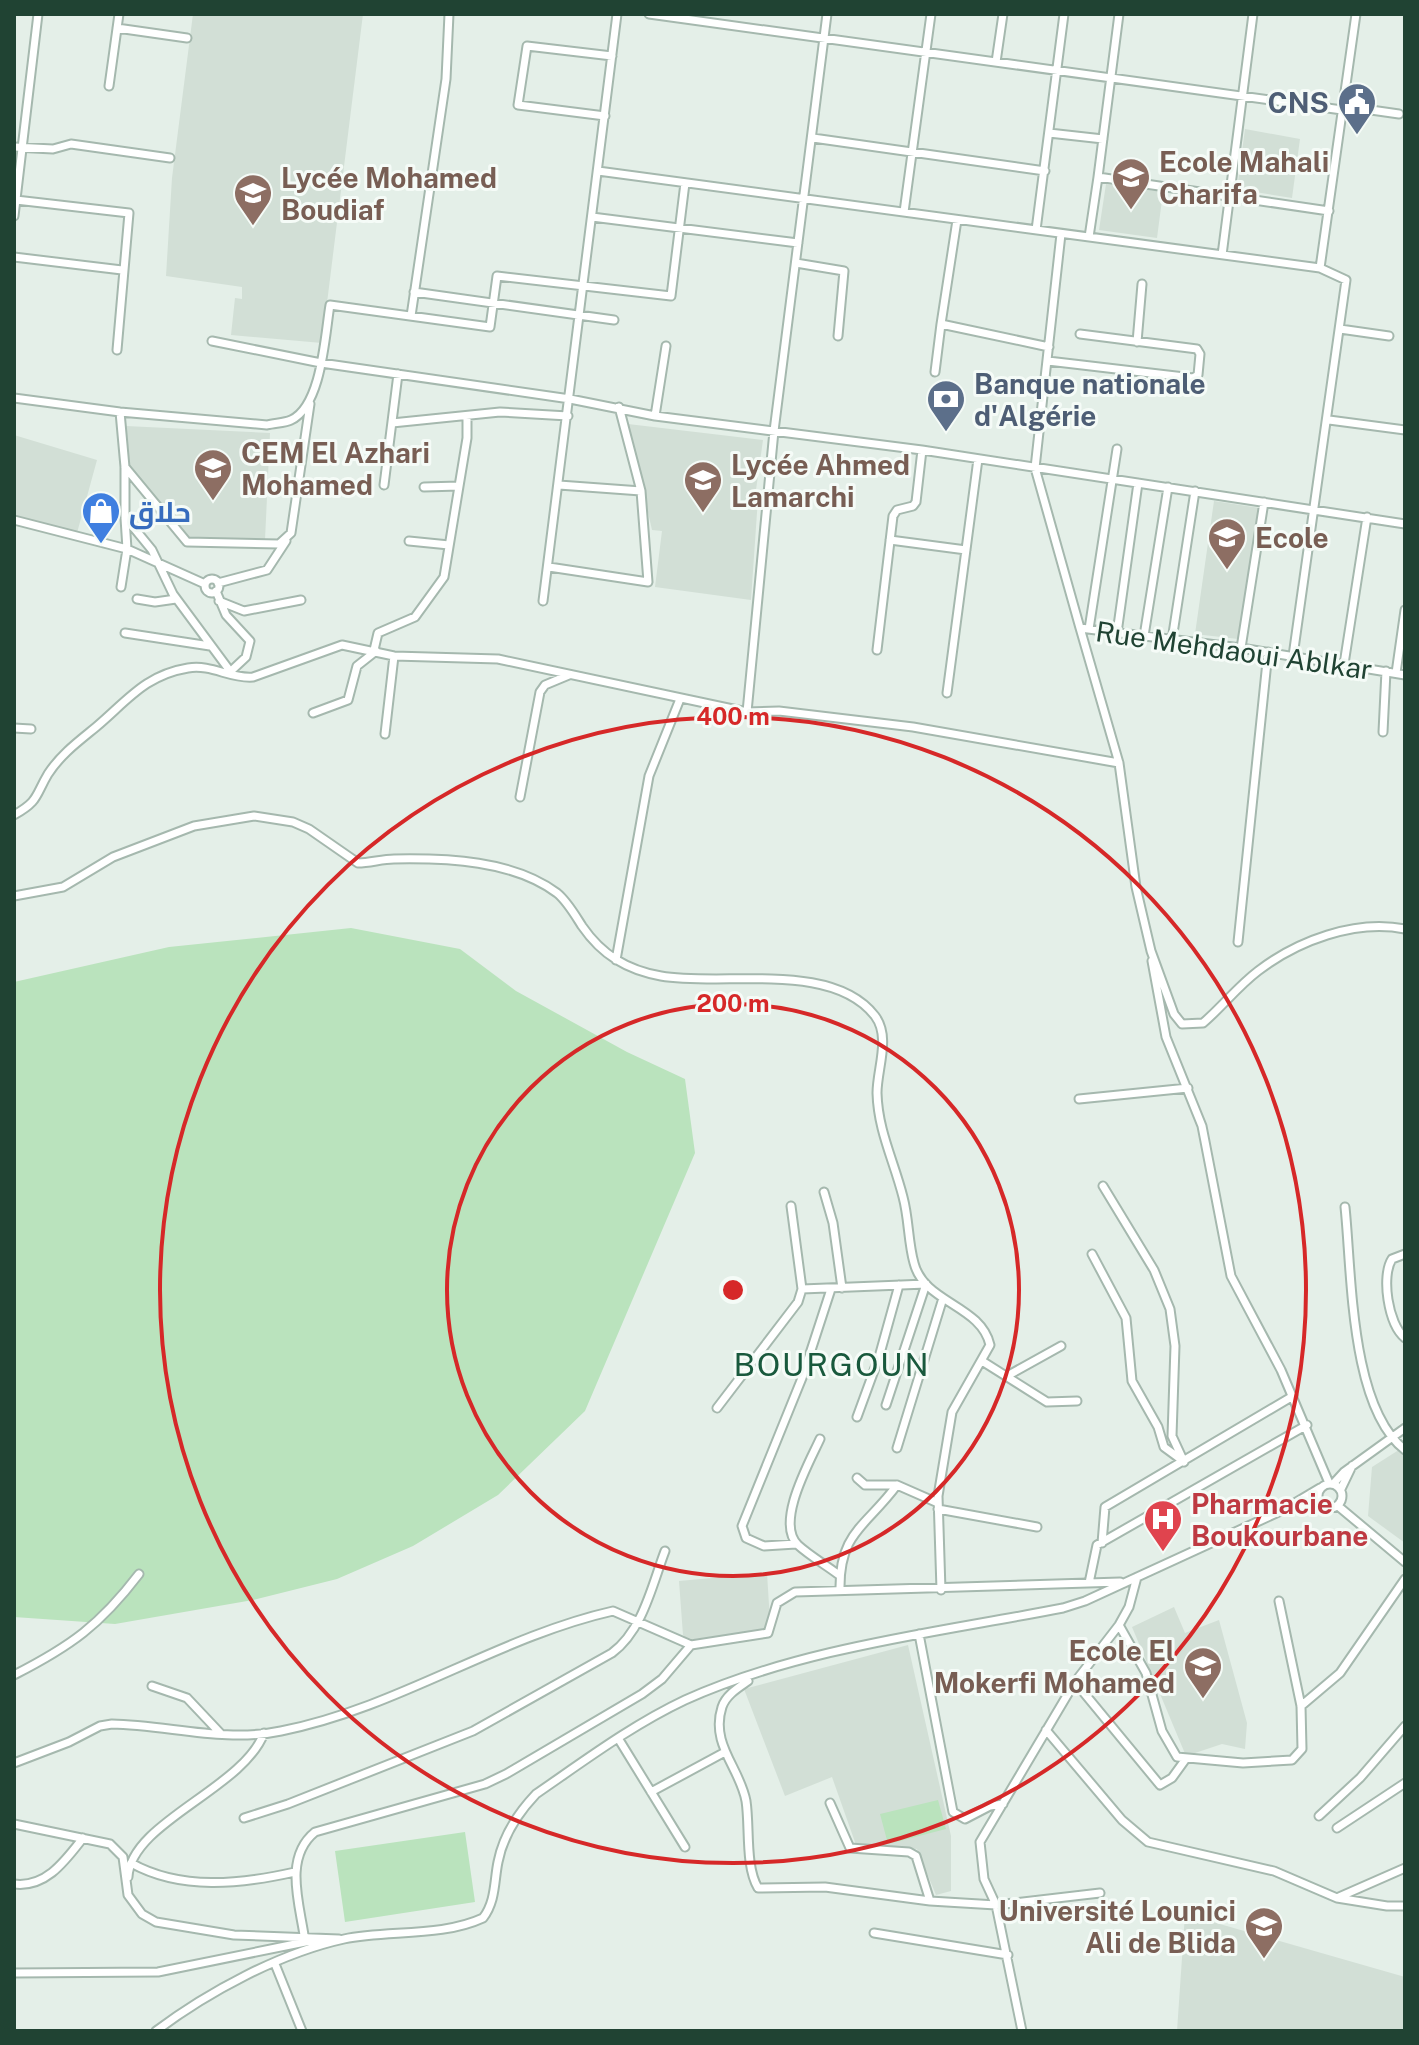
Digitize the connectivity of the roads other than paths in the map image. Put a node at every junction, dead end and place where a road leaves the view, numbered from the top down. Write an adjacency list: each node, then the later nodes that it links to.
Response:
1 (38, 14): 29 (street)
2 (119, 14): 13 (street)
3 (449, 14): 56 (street)
4 (617, 14): 17 (street)
5 (649, 14): 14 (street)
6 (827, 14): 14 (street)
7 (931, 14): 16 (street)
8 (1003, 14): 18 (street)
9 (1064, 14): 19 (street)
10 (1119, 14): 20 (street)
11 (1253, 14): 22 (street)
12 (1356, 14): 23 (street)
13 (117, 28): 15 (street); 21 (street)
14 (825, 36): 16 (street); 27 (street)
15 (187, 38)
16 (926, 53): 18 (street); 30 (street)
17 (612, 56): 25 (street); 25 (street)
18 (996, 62): 19 (street)
19 (1057, 70): 20 (street); 26 (street)
20 (1111, 78): 22 (street); 28 (street)
21 (109, 86)
22 (1242, 97): 23 (street); 36 (street)
23 (1342, 108): 24 (street); 39 (street)
24 (1399, 114)
25 (605, 116): 32 (street)
26 (1049, 133): 28 (street); 33 (street)
27 (813, 138): 30 (street); 37 (street)
28 (1103, 139): 34 (street)
29 (18, 147): 31 (street); 38 (street)
30 (913, 153): 33 (street); 40 (street)
31 (170, 158)
32 (598, 171): 35 (street); 42 (street)
33 (1045, 171): 45 (street)
34 (1098, 177): 36 (street); 47 (street)
35 (685, 183): 37 (street); 44 (street)
36 (1229, 197): 39 (street); 49 (street)
37 (804, 199): 40 (street); 48 (street)
38 (16, 200): 41 (street); 53 (street)
39 (1329, 211): 52 (street)
40 (904, 212): 43 (street)
41 (14, 216)
42 (592, 217): 44 (street); 55 (street)
43 (957, 220): 45 (street); 61 (street)
44 (679, 228): 48 (street); 55 (street)
45 (1036, 230): 46 (street)
46 (1061, 234): 47 (street); 69 (street, Rue Mehdaoui Ablkar)
47 (1089, 237): 49 (street)
48 (798, 243): 51 (street)
49 (1222, 255): 52 (street)
50 (14, 257): 53 (street)
51 (796, 263): 64 (street); 86 (street)
52 (1320, 268): 62 (street)
53 (122, 270): 70 (street)
54 (1142, 284): 67 (street)
55 (583, 286): 57 (street); 58 (street)
56 (414, 292): 57 (street); 59 (street)
57 (493, 304): 58 (street); 59 (street)
58 (579, 315): 60 (street); 76 (street)
59 (411, 316): 72 (street)
60 (614, 320)
61 (941, 324): 69 (street); 73 (street)
62 (1340, 329): 65 (street); 83 (street)
63 (1080, 334): 67 (street)
64 (838, 336)
65 (1389, 336)
66 (212, 341): 72 (street)
67 (1137, 342): 71 (street)
68 (666, 346): 82 (street)
69 (1049, 347): 71 (street, Rue Mehdaoui Ablkar)
70 (117, 350)
71 (1048, 361): 91 (street, Rue Mehdaoui Ablkar)
72 (321, 363): 74 (street); 77 (street)
73 (935, 372)
74 (398, 374): 76 (street); 84 (street)
75 (14, 398): 79 (street)
76 (570, 399): 78 (street); 81 (street)
77 (310, 400): 79 (street); 107 (street)
78 (619, 407): 82 (street); 99 (street)
79 (120, 412): 90 (street)
80 (467, 416): 81 (street); 84 (street); 96 (street)
81 (568, 416): 95 (street)
82 (655, 416): 86 (street)
83 (1329, 420): 85 (street); 102 (street)
84 (392, 423): 94 (street)
85 (1405, 430)
86 (774, 431): 88 (street); 144 (street)
87 (1117, 449): 92 (street)
88 (922, 450): 89 (street); 108 (street)
89 (978, 459): 91 (street); 112 (street)
90 (125, 467): 103 (street); 107 (street)
91 (1035, 468): 92 (street); 123 (street, Rue Mehdaoui Ablkar)
92 (1111, 480): 93 (street); 123 (street)
93 (1138, 483): 98 (street); 125 (street)
94 (384, 485)
95 (559, 485): 99 (street); 114 (street)
96 (459, 486): 97 (street); 110 (street)
97 (424, 487)
98 (1168, 487): 100 (street); 126 (street)
99 (641, 491): 114 (street)
100 (1195, 491): 101 (street); 127 (street)
101 (1264, 502): 102 (street); 129 (street)
102 (1315, 510): 104 (street); 134 (street)
103 (125, 517): 111 (street); 113 (street)
104 (1367, 517): 106 (street); 135 (street)
105 (14, 520): 111 (street)
106 (1405, 524)
107 (286, 540): 116 (street)
108 (890, 540): 112 (street); 130 (street)
109 (409, 541): 110 (street)
110 (449, 545): 131 (street)
111 (127, 549): 113 (street); 115 (street)
112 (966, 550): 142 (street)
113 (159, 565): 116 (street); 118 (street)
114 (549, 567): 121 (street)
115 (121, 587)
116 (217, 587): 120 (street)
117 (137, 599): 118 (street)
118 (176, 599): 128 (street)
119 (301, 600): 120 (street)
120 (218, 601): 137 (street)
121 (543, 601)
122 (1405, 610): 138 (street)
123 (1085, 628): 125 (street, Rue Mehdaoui Ablkar); 150 (street)
124 (125, 633): 128 (street)
125 (1117, 633): 126 (street, Rue Mehdaoui Ablkar)
126 (1144, 636): 127 (street, Rue Mehdaoui Ablkar)
127 (1172, 640): 129 (street, Rue Mehdaoui Ablkar)
128 (210, 646): 137 (street)
129 (1241, 648): 132 (street, Rue Mehdaoui Ablkar)
130 (877, 650)
131 (375, 651): 133 (street); 141 (street); 145 (street)
132 (1268, 652): 134 (street, Rue Mehdaoui Ablkar); 155 (street)
133 (394, 656): 139 (street); 149 (street)
134 (1293, 656): 135 (street, Rue Mehdaoui Ablkar)
135 (1344, 664): 136 (street, Rue Mehdaoui Ablkar)
136 (1386, 671): 138 (street, Rue Mehdaoui Ablkar); 148 (street)
137 (230, 672): 141 (street)
138 (1396, 673): 140 (street, Rue Mehdaoui Ablkar)
139 (572, 674): 143 (street); 151 (street)
140 (1405, 675)
141 (239, 679): 152 (street)
142 (947, 693)
143 (680, 699): 144 (street); 157 (street)
144 (747, 712): 150 (street)
145 (313, 713)
146 (14, 728): 147 (street)
147 (31, 729)
148 (1383, 732)
149 (385, 734)
150 (1119, 763): 156 (street)
151 (520, 797)
152 (14, 815)
153 (14, 896): 157 (street)
154 (1405, 929): 156 (street)
155 (1238, 942)
156 (1151, 951): 158 (street)
157 (616, 960): 166 (street)
158 (1188, 1088): 159 (street); 176 (street)
159 (1079, 1099)
160 (1103, 1186): 187 (street)
161 (824, 1192): 168 (street)
162 (791, 1206): 169 (street)
163 (1345, 1207): 184 (street)
164 (1092, 1254): 187 (street)
165 (1405, 1254): 172 (street)
166 (926, 1284): 167 (street); 171 (street); 178 (street)
167 (899, 1285): 168 (street); 180 (street)
168 (842, 1288): 170 (street)
169 (802, 1289): 170 (street); 179 (street)
170 (831, 1289): 198 (street)
171 (943, 1298): 174 (street); 185 (street)
172 (1405, 1338)
173 (1061, 1346): 175 (street)
174 (982, 1361): 175 (street); 192 (street)
175 (1007, 1376): 177 (street)
176 (1293, 1396): 181 (street); 187 (street)
177 (1077, 1401)
178 (886, 1405)
179 (717, 1408)
180 (857, 1417)
181 (1307, 1425): 190 (street); 197 (street)
182 (1405, 1428): 184 (street)
183 (820, 1439): 198 (street)
184 (1392, 1440): 186 (street); 190 (street)
185 (897, 1448)
186 (1405, 1450)
187 (1184, 1462): 197 (street)
188 (857, 1478): 189 (street)
189 (897, 1485): 192 (street); 202 (street)
190 (1334, 1486): 191 (street); 194 (street)
191 (1320, 1488): 193 (street); 195 (street)
192 (938, 1506): 196 (street); 208 (street)
193 (1322, 1506): 194 (street); 195 (street)
194 (1338, 1506): 200 (street)
195 (1283, 1510): 203 (street)
196 (1037, 1527)
197 (1102, 1543): 206 (street)
198 (796, 1544): 202 (street)
199 (665, 1551): 210 (street)
200 (1405, 1562)
201 (139, 1574): 214 (street)
202 (839, 1575): 207 (street)
203 (1137, 1577): 205 (street); 211 (street)
204 (1405, 1579): 218 (street)
205 (1126, 1582): 206 (street); 212 (street)
206 (1089, 1583): 208 (street)
207 (840, 1590): 208 (street); 213 (street)
208 (941, 1590)
209 (1279, 1601): 218 (street)
210 (639, 1621): 213 (street); 221 (street); 232 (street)
211 (1119, 1625): 216 (street); 225 (street)
212 (919, 1634): 215 (street); 230 (street)
213 (691, 1645): 239 (street)
214 (14, 1675)
215 (754, 1676): 223 (street); 224 (street)
216 (1075, 1682): 220 (street); 225 (street)
217 (152, 1686): 222 (street)
218 (1301, 1706): 225 (street)
219 (1405, 1726): 231 (street)
220 (1046, 1730): 230 (street); 243 (street)
221 (264, 1733): 222 (street); 237 (street)
222 (221, 1734): 226 (street)
223 (618, 1738): 228 (street); 250 (street)
224 (725, 1752): 228 (street); 244 (street)
225 (1185, 1760)
226 (14, 1763)
227 (1405, 1783): 234 (street)
228 (651, 1792): 236 (street)
229 (830, 1803): 244 (street)
230 (1003, 1804): 245 (street)
231 (1319, 1816)
232 (244, 1818)
233 (14, 1824): 235 (street)
234 (1337, 1828)
235 (83, 1838): 240 (street); 242 (street)
236 (685, 1847)
237 (131, 1863): 239 (street); 242 (street)
238 (1405, 1868): 243 (street)
239 (295, 1872): 248 (street)
240 (14, 1884)
241 (1100, 1893): 245 (street)
242 (128, 1895): 248 (street)
243 (1337, 1898): 246 (street)
244 (930, 1901): 245 (street)
245 (996, 1905): 251 (street)
246 (1405, 1906)
247 (874, 1933): 251 (street)
248 (304, 1935): 249 (street)
249 (325, 1938): 250 (street); 253 (street)
250 (341, 1940): 252 (street)
251 (1008, 1955): 256 (street)
252 (275, 1964): 254 (street); 255 (street)
253 (14, 1973)
254 (156, 2031)
255 (302, 2031)
256 (1022, 2031)

